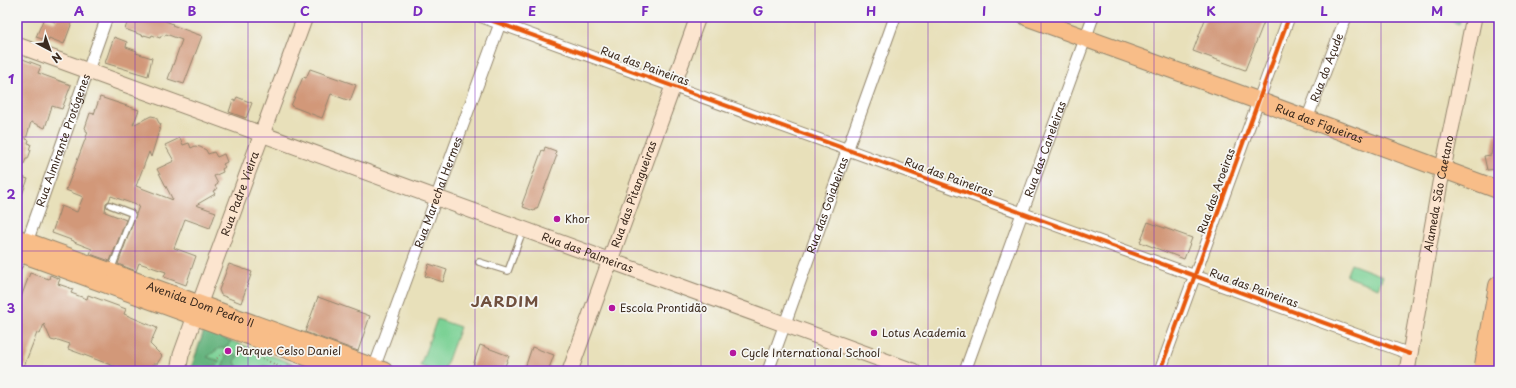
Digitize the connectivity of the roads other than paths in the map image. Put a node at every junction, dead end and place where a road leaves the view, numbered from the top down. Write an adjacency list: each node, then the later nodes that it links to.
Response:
1 (107, 17): 14 (street, Rua Almirante Protógenes)
2 (305, 17): 18 (main road, Rua Padre Vieira)
3 (482, 17): 11 (street, Rua das Paineiras)
4 (698, 17): 15 (main road, Rua das Pitangueiras)
5 (895, 17): 19 (street, Rua das Goiabeiras)
6 (1027, 17): 12 (main road, Rua das Figueiras)
7 (1093, 17): 12 (street, Rua das Caneleiras)
8 (1289, 17): 16 (street, Rua das Aroeiras)
9 (1346, 17): 17 (street, Rua do Açude)
10 (1474, 17): 20 (main road, Alameda São Caetano)
11 (501, 20): 15 (street, Rua das Paineiras); 22 (street, Rua Marechal Hermes)
12 (1086, 38): 16 (main road, Rua das Figueiras); 24 (street, Rua das Caneleiras)
13 (17, 45): 14 (main road, Rua das Palmeiras)
14 (89, 70): 18 (main road, Rua das Palmeiras); 26 (street, Rua Almirante Protógenes)
15 (673, 86): 19 (street, Rua das Paineiras); 27 (main road, Rua das Pitangueiras)
16 (1259, 101): 17 (main road, Rua das Figueiras); 30 (street, Rua das Aroeiras)
17 (1307, 118): 20 (main road, Rua das Figueiras)
18 (262, 133): 22 (main road, Rua das Palmeiras); 32 (main road, Rua Padre Vieira)
19 (848, 150): 24 (street, Rua das Paineiras); 33 (street, Rua das Goiabeiras)
20 (1443, 169): 21 (main road, Rua das Figueiras); 34 (main road, Alameda São Caetano)
21 (1499, 190)
22 (436, 197): 25 (main road, Rua das Palmeiras); 36 (street, Rua Marechal Hermes)
23 (110, 205): 29 (lane)
24 (1022, 213): 30 (street, Rua das Paineiras); 43 (street, Rua das Caneleiras)
25 (523, 229): 27 (main road, Rua das Palmeiras); 28 (lane)
26 (20, 250): 29 (main road, Avenida Dom Pedro II); 32 (main road, Avenida Dom Pedro II)
27 (610, 260): 33 (main road, Rua das Palmeiras); 40 (main road, Rua das Pitangueiras)
28 (479, 262)
29 (111, 272): 32 (main road, Avenida Dom Pedro II)
30 (1194, 276): 34 (street, Rua das Paineiras); 44 (street, Rua das Aroeiras)
31 (1499, 286): 46 (highway)
32 (197, 310): 35 (main road, Rua Padre Vieira); 36 (main road, Avenida Dom Pedro II); 39 (main road, Avenida Dom Pedro II)
33 (785, 324): 41 (street, Rua das Goiabeiras); 42 (main road, Rua das Palmeiras)
34 (1410, 354): 45 (main road, Alameda São Caetano)
35 (181, 355): 37 (street); 38 (main road, Rua Padre Vieira)
36 (379, 369)
37 (169, 371)
38 (178, 371)
39 (346, 371)
40 (570, 371)
41 (768, 371)
42 (913, 371)
43 (965, 371)
44 (1160, 371)
45 (1407, 371)
46 (1484, 371)

